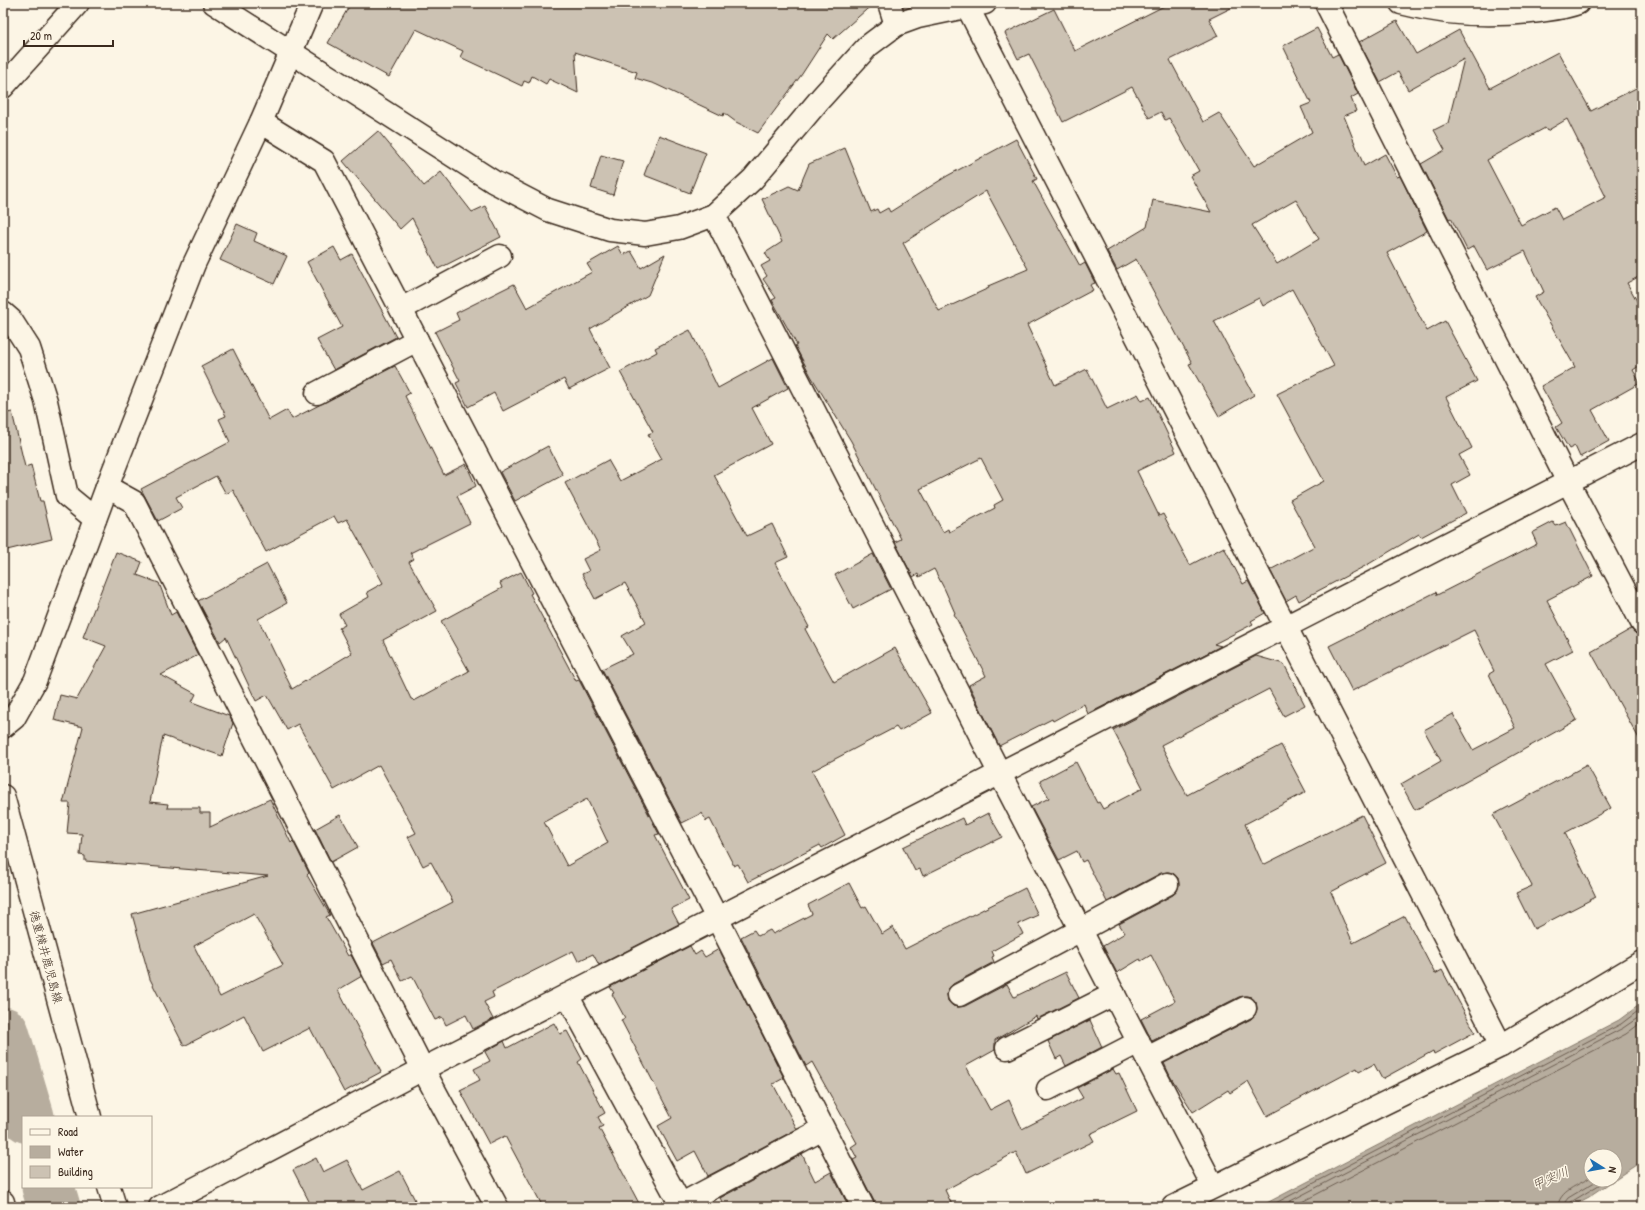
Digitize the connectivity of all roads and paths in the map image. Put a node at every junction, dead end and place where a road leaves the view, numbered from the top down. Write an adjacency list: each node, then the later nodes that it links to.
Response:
1 (78, 3): 11 (street)
2 (214, 3): 10 (street)
3 (312, 3): 10 (street)
4 (889, 3): 9 (street)
5 (1326, 3): 20 (street)
6 (1401, 3): 7 (street)
7 (1578, 3)
8 (976, 5): 9 (street); 24 (street)
9 (896, 25): 13 (street)
10 (291, 53): 12 (street); 13 (street)
11 (3, 86)
12 (261, 122): 15 (street); 21 (street)
13 (714, 215): 26 (street)
14 (500, 256): 15 (street)
15 (401, 309): 17 (street)
16 (3, 313): 22 (street)
17 (417, 340): 18 (street); 29 (street)
18 (317, 393)
19 (1642, 444): 20 (street)
20 (1568, 482): 23 (street); 24 (street)
21 (107, 487): 22 (street); 39 (street)
22 (95, 519): 25 (street)
23 (1642, 623)
24 (1285, 628): 26 (street); 36 (street)
25 (3, 727)
26 (1000, 774): 29 (street); 30 (street)
27 (3, 796): 41 (street, 徳重横井鹿児島線)
28 (1167, 884): 30 (street)
29 (717, 918): 33 (street); 42 (street)
30 (1080, 930): 32 (street); 34 (street)
31 (1642, 962): 36 (street)
32 (1114, 994): 37 (street); 38 (street)
33 (567, 995): 39 (street); 46 (street)
34 (959, 995)
35 (1244, 1008): 38 (street)
36 (1501, 1046): 43 (street)
37 (1007, 1048)
38 (1143, 1050): 40 (street); 43 (street)
39 (423, 1069): 49 (street); 50 (street)
40 (1048, 1089)
41 (90, 1116)
42 (824, 1129): 46 (street); 51 (street)
43 (1213, 1186): 52 (street)
44 (109, 1188): 48 (street)
45 (3, 1202): 47 (street)
46 (680, 1206)
47 (4, 1207)
48 (115, 1207)
49 (160, 1207)
50 (497, 1207)
51 (863, 1207)
52 (1173, 1207)

